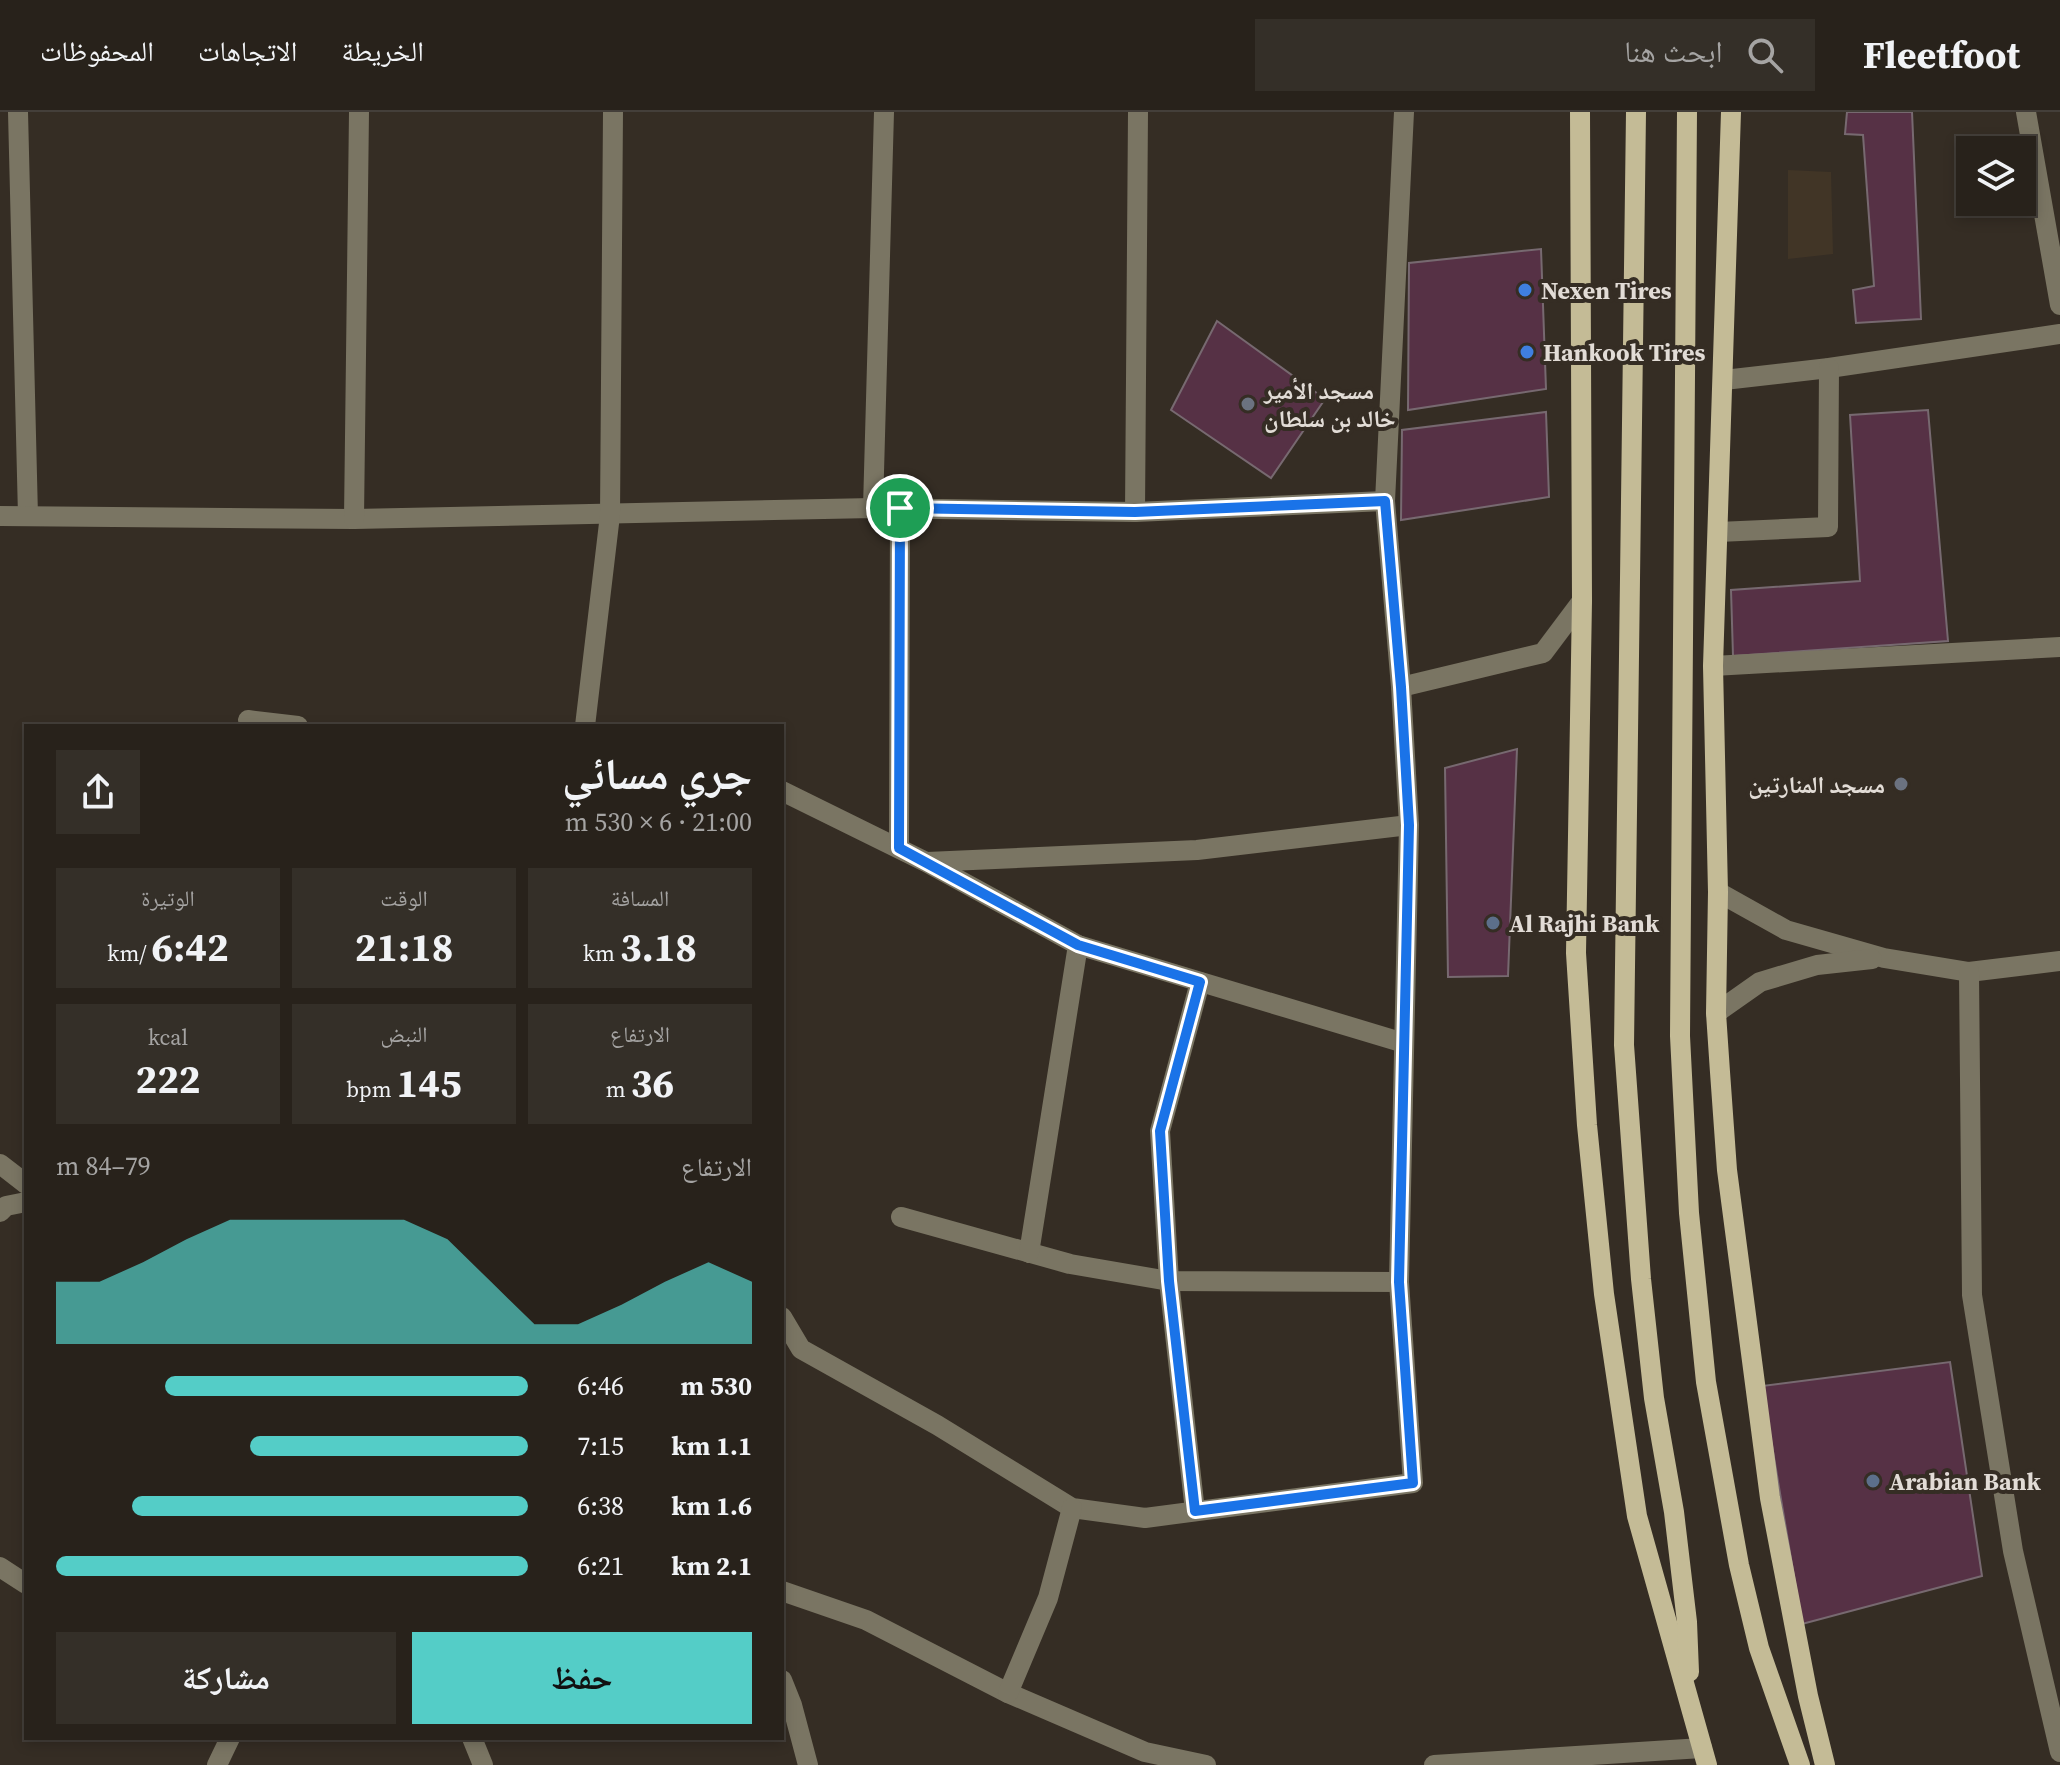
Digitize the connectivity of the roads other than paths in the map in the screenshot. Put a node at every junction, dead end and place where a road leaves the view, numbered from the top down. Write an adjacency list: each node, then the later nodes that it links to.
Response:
1 (18, 112): 22 (street)
2 (359, 112): 23 (street)
3 (613, 112): 20 (street)
4 (884, 112): 17 (street)
5 (1138, 112): 19 (street)
6 (1404, 112): 16 (street)
7 (1580, 112): 25 (main road)
8 (1636, 112): 60 (main road)
9 (1687, 112): 72 (main road)
10 (1731, 112): 15 (main road)
11 (2026, 112): 12 (street)
12 (2060, 305)
13 (2060, 334): 14 (street)
14 (1829, 368): 15 (street); 24 (street)
15 (1724, 380): 24 (main road)
16 (1385, 501): 19 (street); 28 (street)
17 (873, 508): 18 (street); 20 (street)
18 (900, 508): 19 (street); 34 (street)
19 (1135, 512)
20 (610, 515): 23 (street); 31 (street)
21 (0, 516): 22 (street)
22 (28, 516): 23 (street)
23 (354, 519)
24 (1718, 532): 27 (main road)
25 (1582, 601): 28 (street); 60 (main road)
26 (2060, 647): 27 (street)
27 (1713, 666): 36 (main road)
28 (1401, 687): 33 (street)
29 (248, 720): 30 (street)
30 (281, 724)
31 (585, 724)
32 (784, 792): 34 (street)
33 (1409, 825): 35 (street); 43 (street)
34 (899, 848): 35 (street)
35 (926, 862): 37 (street)
36 (1718, 892): 38 (street); 42 (main road)
37 (1078, 945): 41 (street); 49 (street)
38 (1884, 958): 40 (street); 42 (street)
39 (2060, 961): 40 (street)
40 (1969, 972): 63 (street)
41 (1200, 982): 43 (street); 50 (street)
42 (1716, 1013): 73 (main road)
43 (1404, 1043): 51 (street)
44 (0, 1164): 45 (street)
45 (24, 1182)
46 (24, 1202): 47 (street)
47 (0, 1212)
48 (901, 1217): 49 (street)
49 (1029, 1253): 50 (street)
50 (1169, 1281): 51 (street); 54 (street)
51 (1399, 1282): 54 (street)
52 (784, 1320): 53 (street)
53 (1072, 1508): 54 (street); 59 (street)
54 (1195, 1511)
55 (0, 1567): 56 (street)
56 (24, 1583)
57 (784, 1592): 59 (street)
58 (784, 1685): 69 (street)
59 (1008, 1693): 65 (street)
60 (1691, 1711): 64 (main road)
61 (229, 1740): 67 (street)
62 (473, 1740): 68 (street)
63 (2060, 1752)
64 (1704, 1756): 66 (street)
65 (1147, 1758): 70 (street)
66 (1498, 1763): 71 (street)
67 (217, 1765)
68 (483, 1765)
69 (808, 1765)
70 (1206, 1765)
71 (1434, 1765)
72 (1800, 1765)
73 (1825, 1765)

